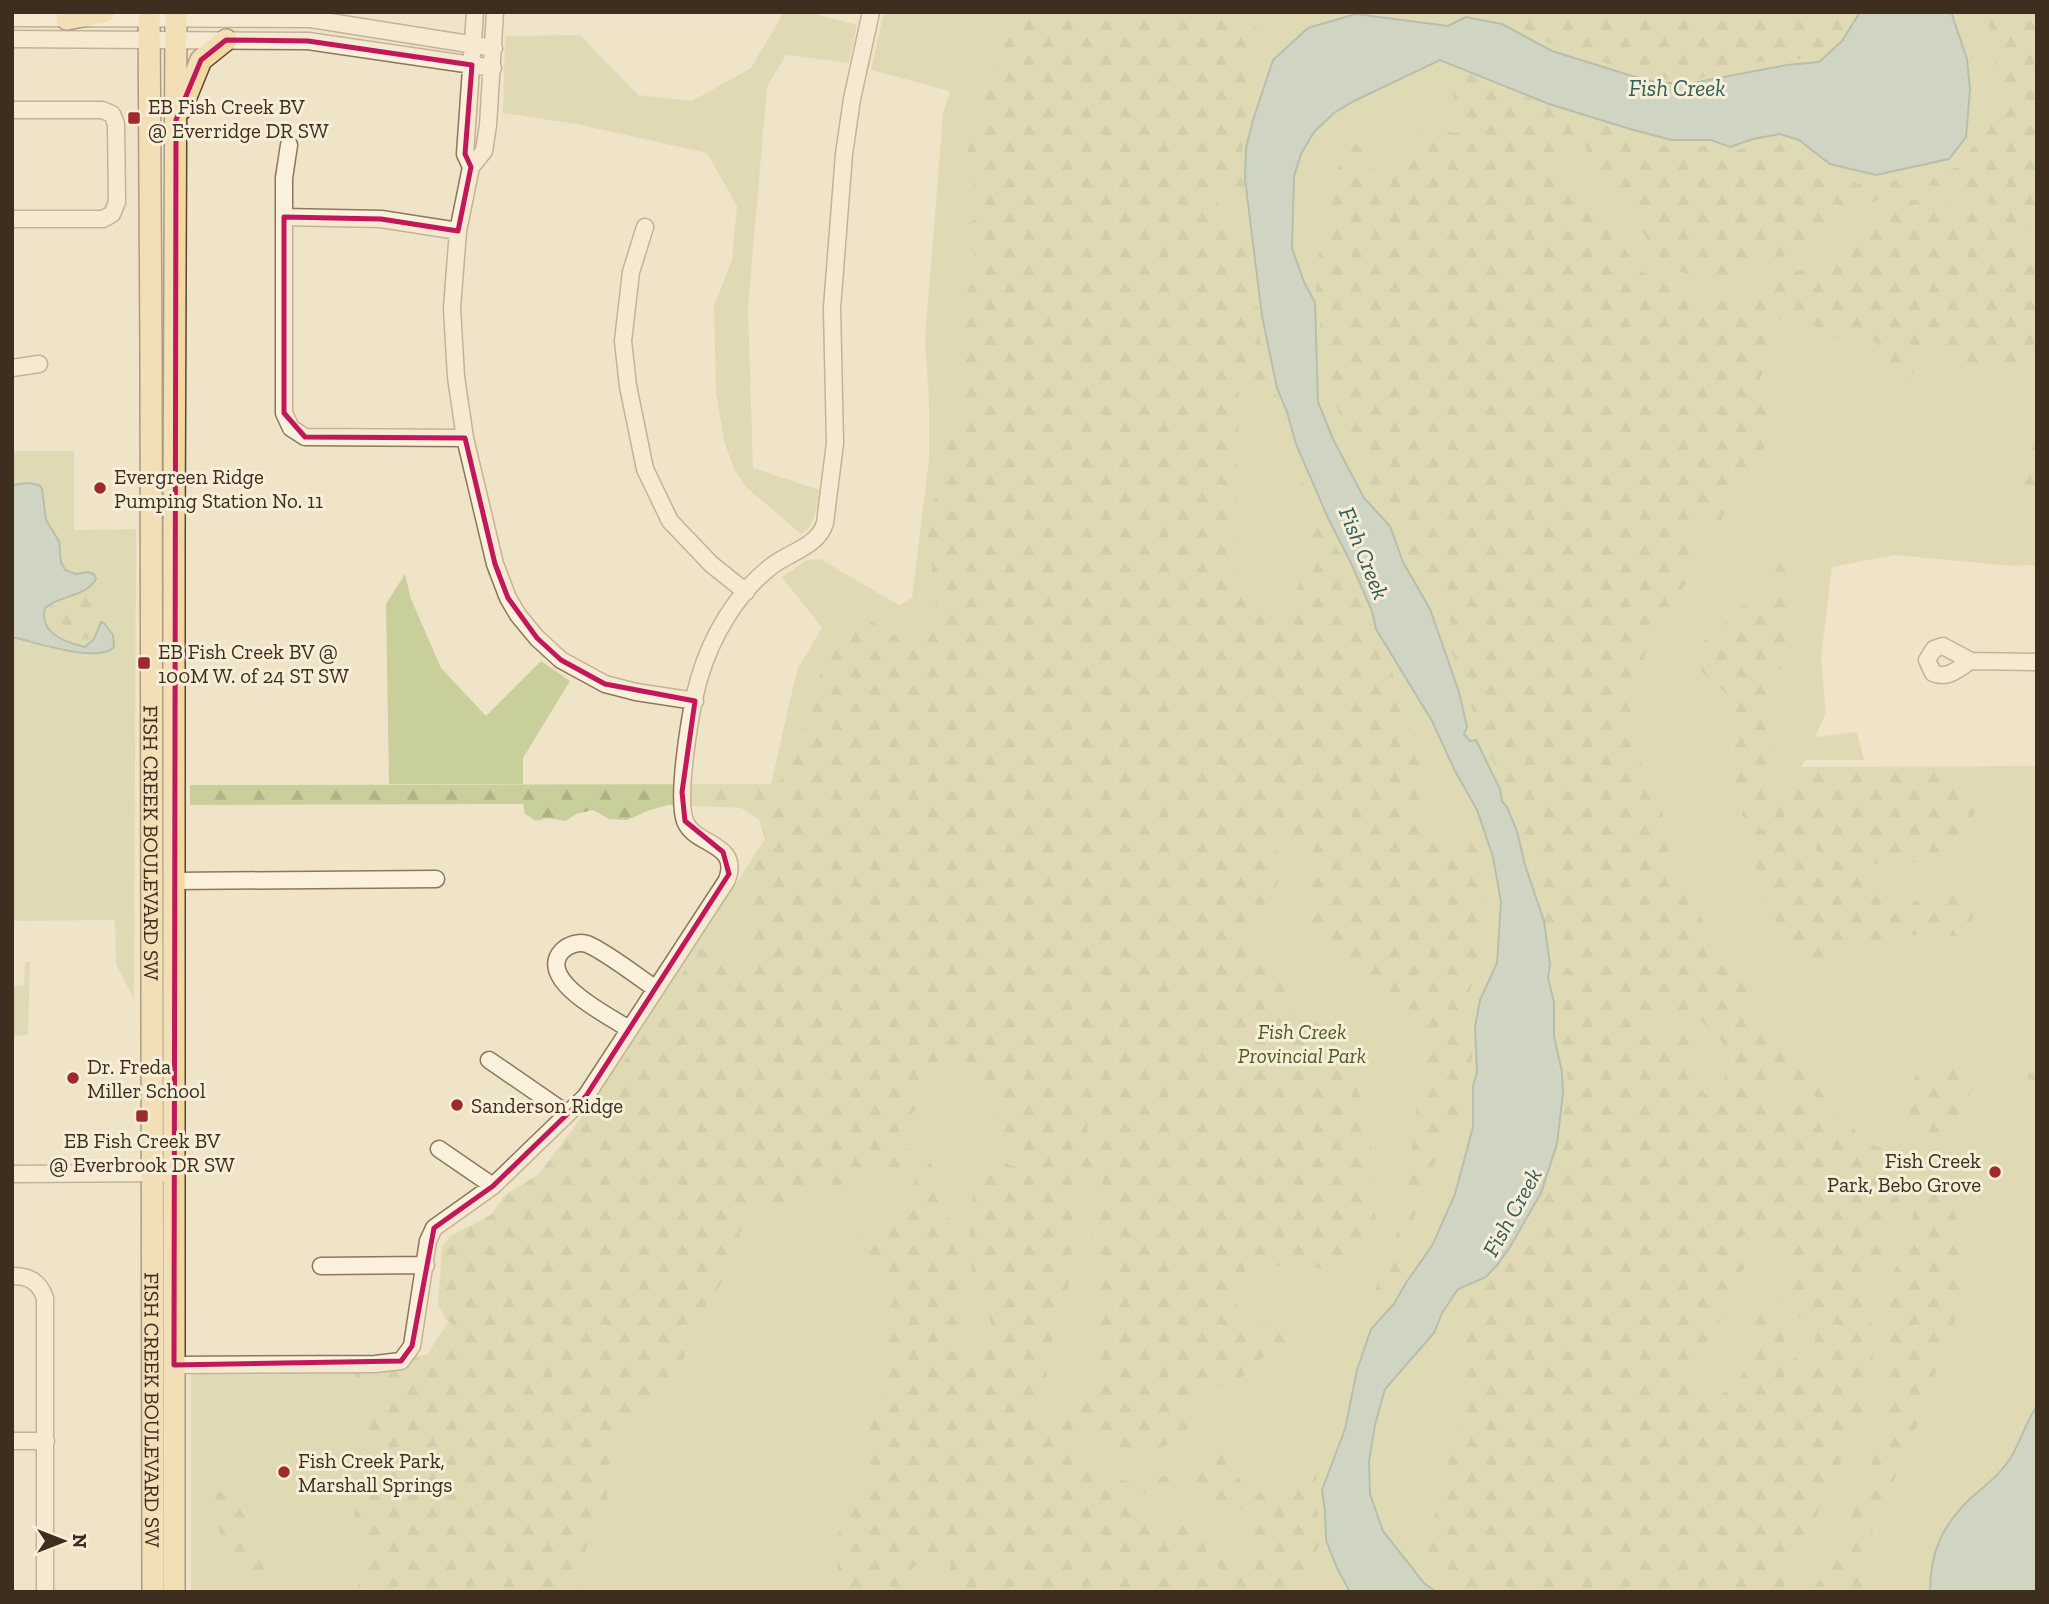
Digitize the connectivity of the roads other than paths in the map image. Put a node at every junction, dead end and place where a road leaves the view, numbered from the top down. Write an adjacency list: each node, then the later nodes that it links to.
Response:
1 (104, 12): 7 (main road)
2 (475, 12): 13 (street)
3 (495, 12): 14 (street)
4 (871, 12): 28 (street)
5 (312, 16): 9 (street); 12 (street); 13 (street)
6 (12, 18): 7 (street)
7 (67, 19): 8 (street)
8 (149, 24): 9 (street); 10 (street); 29 (main road, FISH CREEK BOULEVARD SW)
9 (177, 24): 11 (street); 18 (main road, FISH CREEK BOULEVARD SW)
10 (12, 39)
11 (226, 40): 12 (street); 18 (main road)
12 (308, 41): 15 (street)
13 (473, 44): 14 (street); 15 (street)
14 (494, 48): 16 (street)
15 (472, 65): 16 (street); 20 (street)
16 (493, 68): 20 (street)
17 (12, 110): 22 (street)
18 (176, 120): 30 (main road, FISH CREEK BOULEVARD SW)
19 (289, 145): 21 (street)
20 (471, 167): 24 (street)
21 (284, 217): 24 (street); 27 (street)
22 (12, 219)
23 (645, 227): 28 (street)
24 (458, 232): 27 (street)
25 (39, 364): 26 (street)
26 (12, 368)
27 (465, 438): 33 (street)
28 (746, 592): 33 (street)
29 (152, 610): 30 (street); 41 (main road, FISH CREEK BOULEVARD SW)
30 (174, 610): 35 (main road, FISH CREEK BOULEVARD SW)
31 (1971, 661): 32 (street)
32 (2037, 662)
33 (695, 701): 36 (street)
34 (436, 879): 35 (street)
35 (174, 881): 41 (main road, FISH CREEK BOULEVARD SW)
36 (656, 989): 37 (street); 37 (street)
37 (629, 1029): 39 (street)
38 (489, 1060): 39 (street)
39 (566, 1113): 43 (street)
40 (439, 1149): 43 (street)
41 (163, 1173): 42 (street); 47 (main road, FISH CREEK BOULEVARD SW); 51 (main road, FISH CREEK BOULEVARD SW)
42 (12, 1174)
43 (493, 1186): 44 (street)
44 (426, 1265): 45 (street); 47 (street)
45 (321, 1266)
46 (12, 1276): 49 (street)
47 (174, 1365): 52 (main road, FISH CREEK BOULEVARD SW)
48 (12, 1441): 49 (street)
49 (46, 1441): 50 (street)
50 (45, 1592)
51 (153, 1592)
52 (174, 1592)

